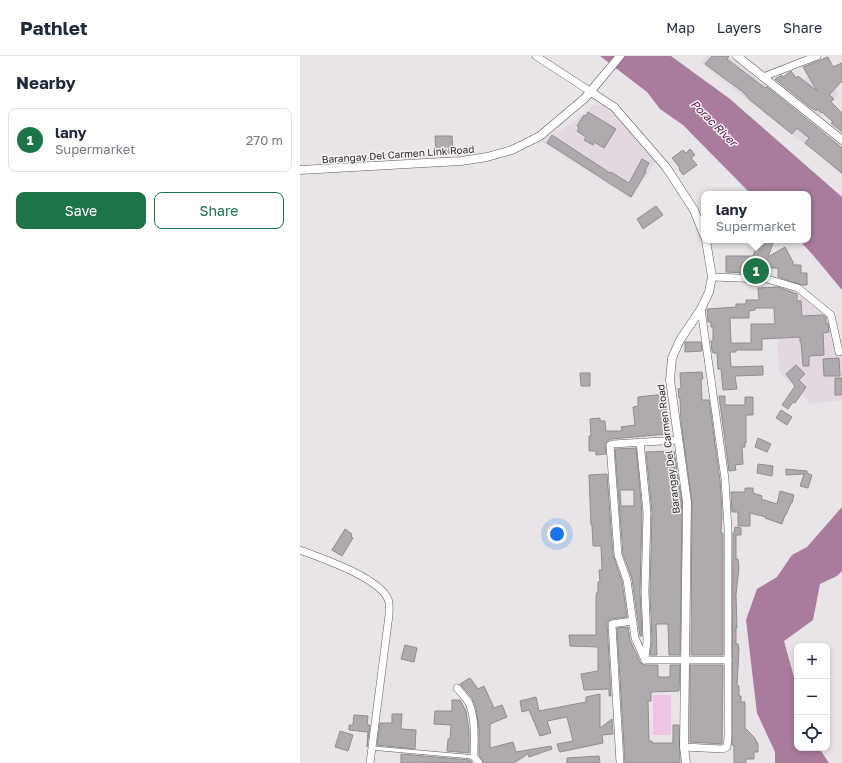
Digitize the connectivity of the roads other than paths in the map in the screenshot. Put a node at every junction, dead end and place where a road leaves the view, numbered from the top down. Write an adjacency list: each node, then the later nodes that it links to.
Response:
1 (536, 56): 6 (street)
2 (620, 56): 6 (street, Barangay Del Carmen Link Road)
3 (817, 56): 5 (street)
4 (742, 57): 5 (street)
5 (763, 77): 7 (street)
6 (591, 92): 8 (street, Barangay Del Carmen Link Road); 9 (street)
7 (841, 138)
8 (300, 170)
9 (701, 228)
10 (706, 243): 11 (street, Barangay Del Carmen Road)
11 (712, 277): 12 (street, Barangay Del Carmen Road); 13 (street)
12 (701, 309): 14 (street, Barangay Del Carmen Road); 19 (street)
13 (838, 352)
14 (678, 440): 15 (street); 20 (street, Barangay Del Carmen Road)
15 (640, 442): 17 (street); 18 (street)
16 (300, 550): 23 (street)
17 (633, 621): 18 (street); 27 (street)
18 (645, 660): 20 (street)
19 (728, 660): 20 (street); 22 (street)
20 (685, 661): 22 (street, Barangay Del Carmen Road)
21 (457, 688): 24 (street)
22 (684, 747): 28 (street, Barangay Del Carmen Road)
23 (372, 748): 24 (lane); 25 (street)
24 (474, 757): 26 (street)
25 (370, 763)
26 (480, 763)
27 (620, 763)
28 (686, 763)

